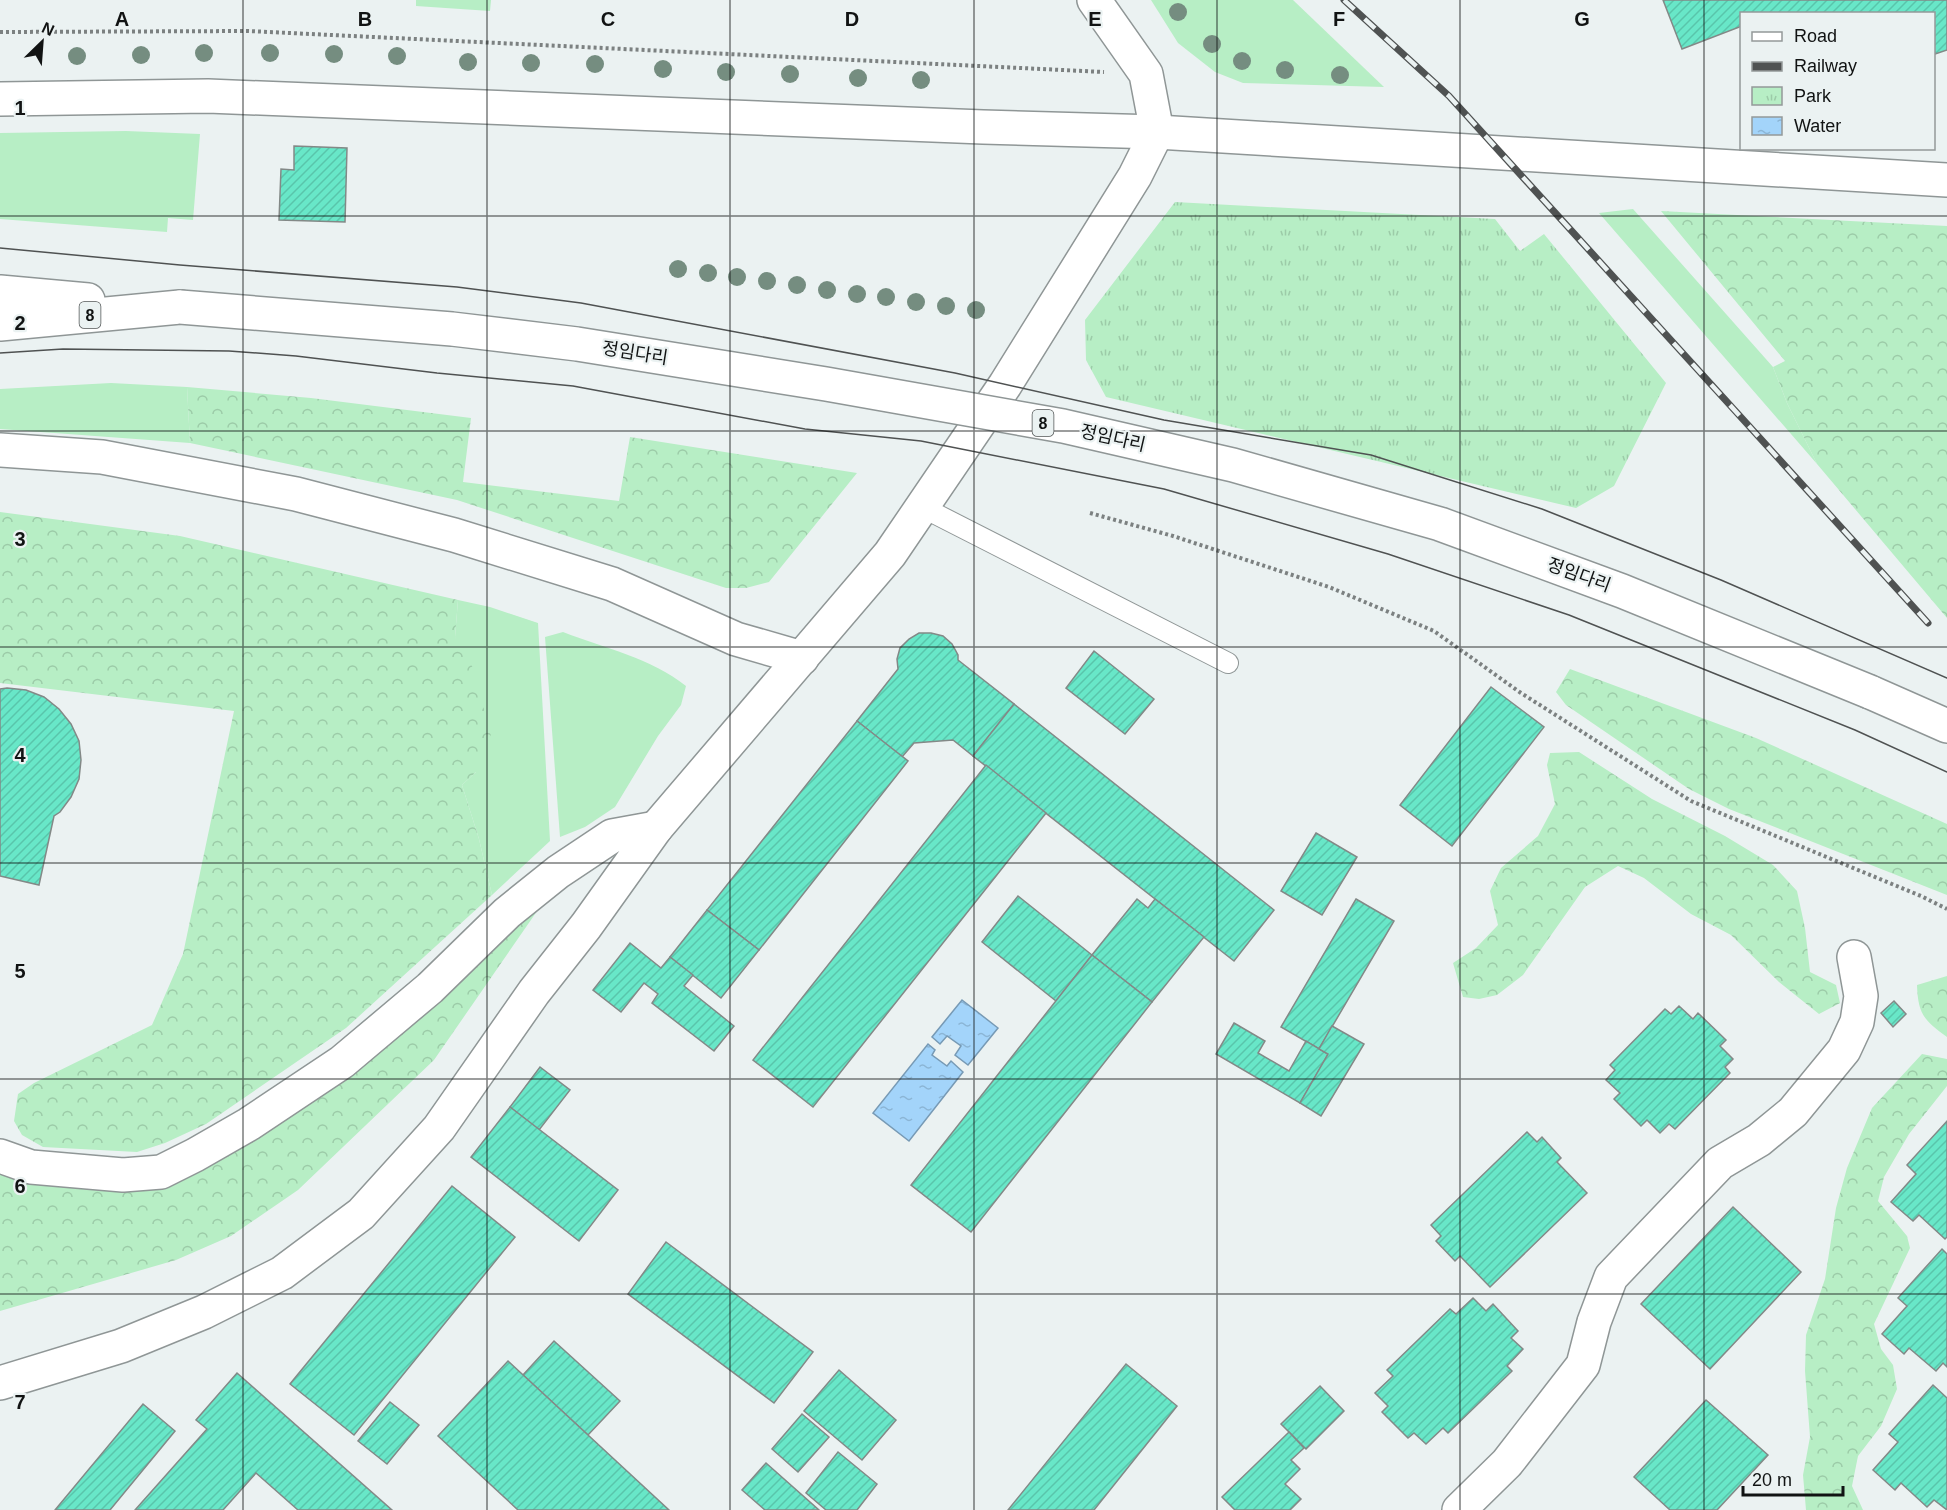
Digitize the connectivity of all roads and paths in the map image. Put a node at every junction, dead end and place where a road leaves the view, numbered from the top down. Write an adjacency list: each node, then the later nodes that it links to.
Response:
1 (1094, 0): 3 (main road)
2 (0, 32): 3 (path)
3 (1146, 74): 5 (main road)
4 (0, 99): 5 (main road)
5 (1157, 132): 6 (main road); 11 (main road)
6 (1947, 180)
7 (0, 292): 8 (main road, 8)
8 (180, 307): 9 (main road, 8); 15 (main road, 정임다리 / 8, bridge)
9 (0, 324)
10 (0, 450): 13 (main road)
11 (922, 507): 13 (main road); 14 (lane)
12 (1090, 513): 17 (path)
13 (802, 658): 16 (main road)
14 (1228, 663)
15 (1947, 726)
16 (656, 828): 19 (main road); 20 (main road)
17 (1947, 909)
18 (1854, 957): 21 (main road)
19 (0, 1156)
20 (0, 1383)
21 (1459, 1510)

